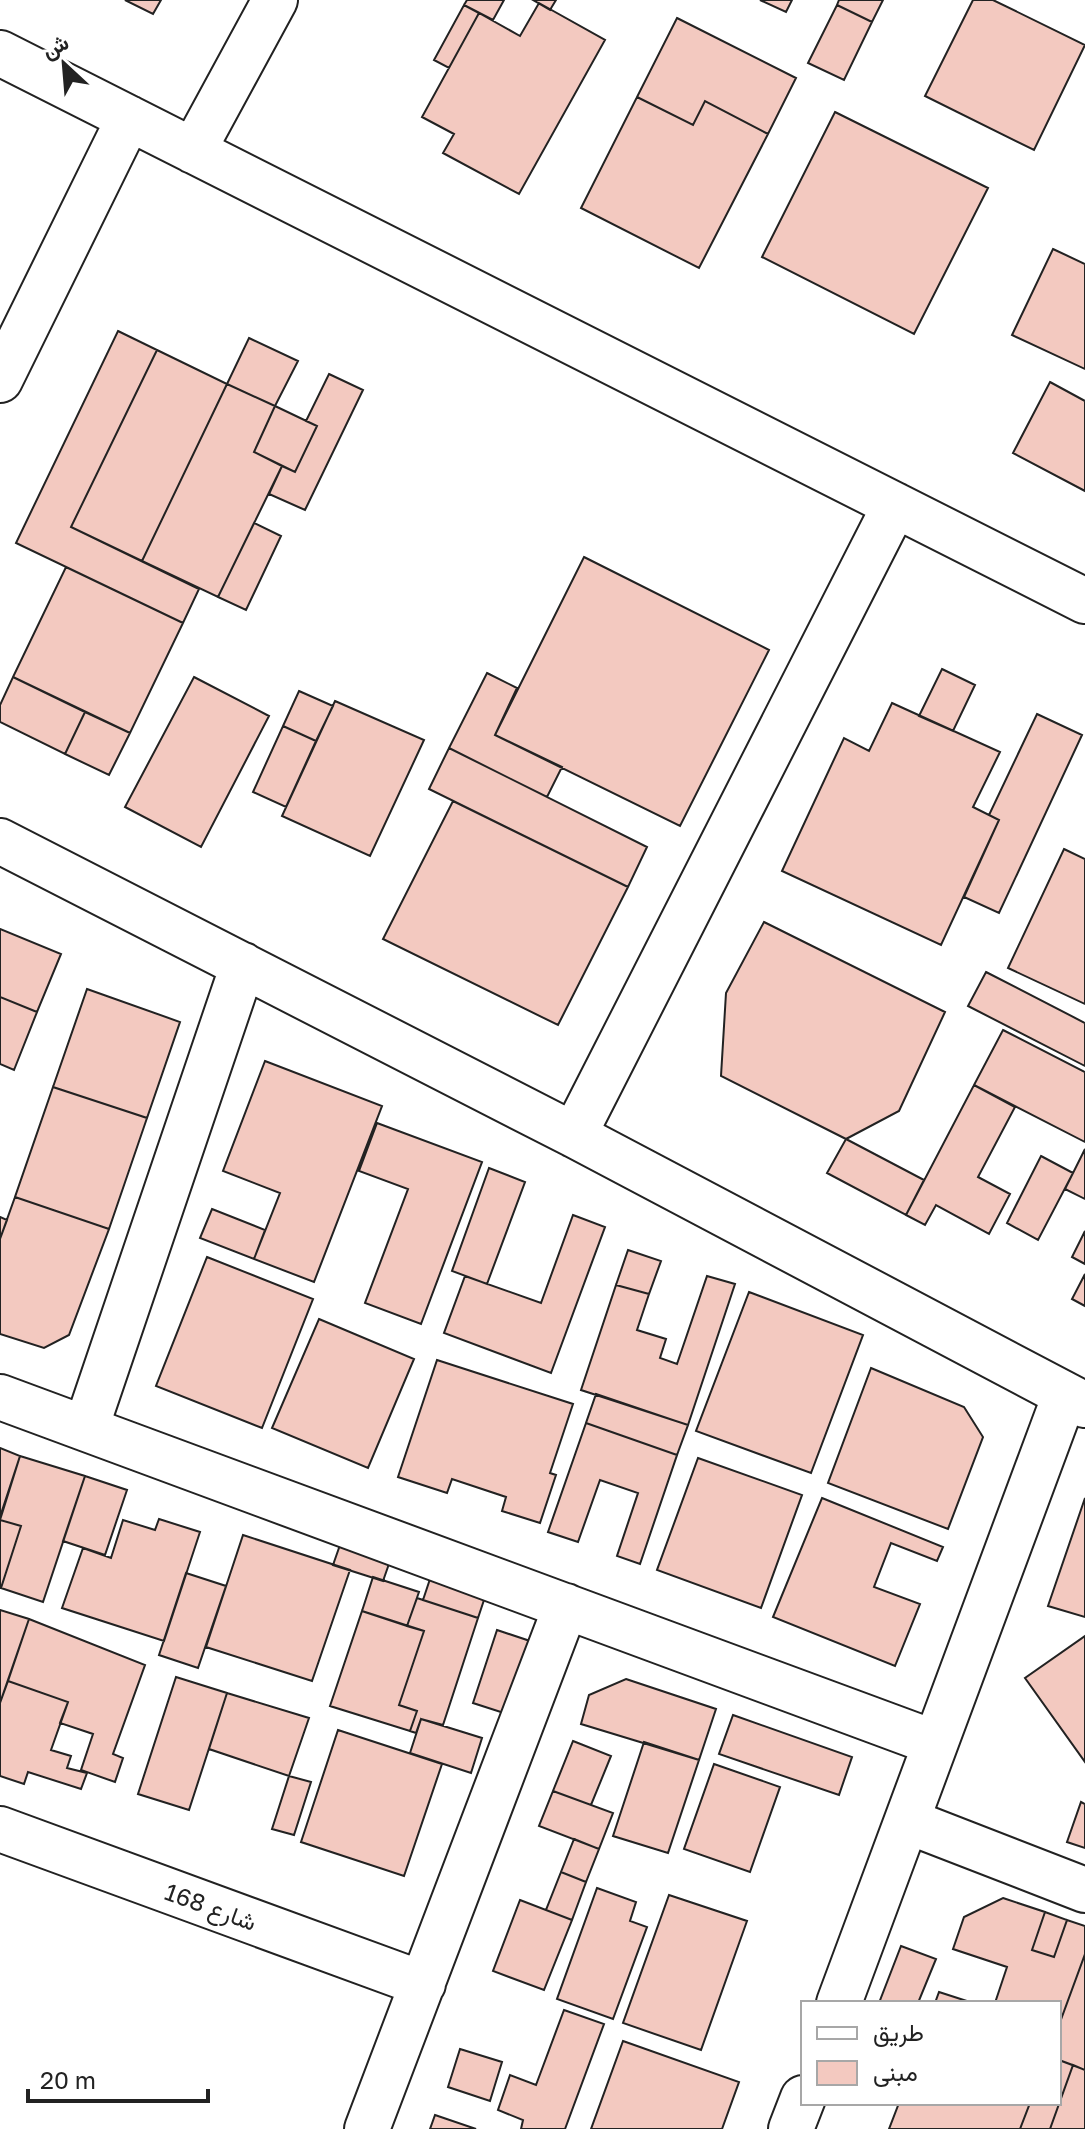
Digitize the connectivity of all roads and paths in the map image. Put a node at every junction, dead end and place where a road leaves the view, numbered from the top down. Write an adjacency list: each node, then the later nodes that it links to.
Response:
1 (275, 0): 4 (street)
2 (0, 53): 3 (street)
3 (129, 118): 4 (street); 5 (street)
4 (193, 151): 6 (street)
5 (0, 380)
6 (895, 505): 7 (street); 10 (street)
7 (1085, 601)
8 (0, 841): 9 (street)
9 (243, 965): 10 (street); 13 (street)
10 (574, 1135): 12 (street)
11 (0, 1397): 13 (street)
12 (1075, 1400): 15 (street)
13 (86, 1428): 14 (street)
14 (566, 1606): 15 (street); 19 (street)
15 (935, 1743): 16 (street)
16 (907, 1821): 18 (street); 20 (street)
17 (0, 1829): 19 (street, شارع 168)
18 (1085, 1890)
19 (423, 1984): 22 (street)
20 (840, 2001)
21 (801, 2103): 23 (street)
22 (367, 2129)
23 (791, 2129)

